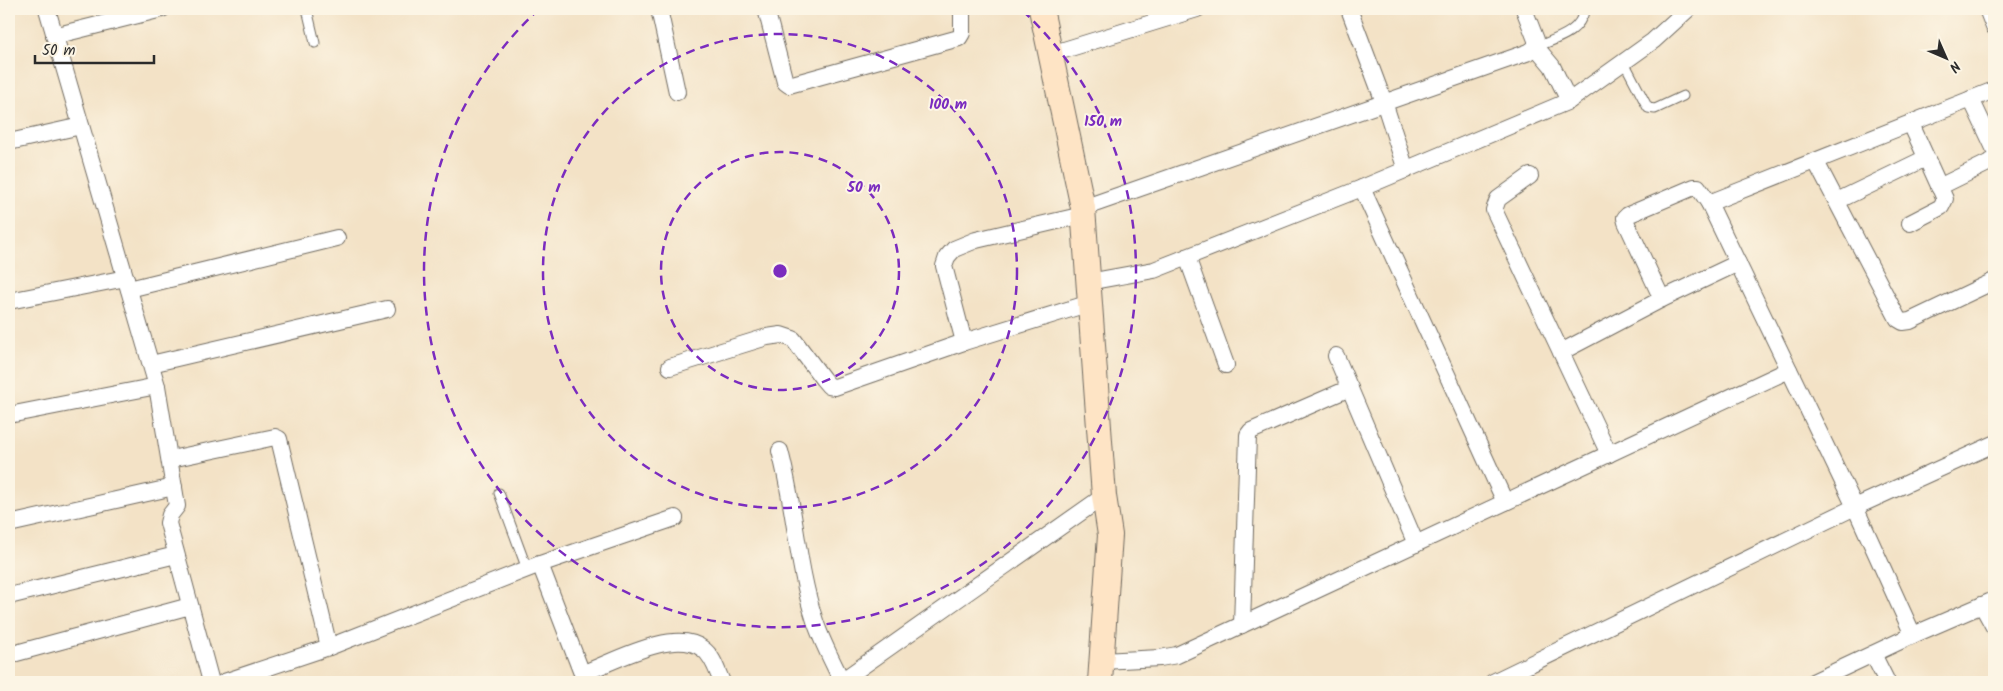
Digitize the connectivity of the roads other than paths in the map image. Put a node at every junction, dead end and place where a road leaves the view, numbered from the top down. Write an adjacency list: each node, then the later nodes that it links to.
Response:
1 (47, 9): 15 (street)
2 (162, 9): 15 (street)
3 (307, 9): 16 (lane)
4 (659, 9): 21 (street)
5 (766, 9): 6 (street)
6 (962, 9)
7 (1041, 9): 18 (street)
8 (1197, 9): 18 (street)
9 (1349, 9): 25 (street)
10 (1524, 9): 17 (street)
11 (1585, 9): 17 (lane)
12 (1688, 9): 19 (street)
13 (1987, 9): 14 (street)
14 (1994, 27)
15 (54, 36): 27 (street)
16 (315, 43)
17 (1536, 47): 24 (street); 25 (street)
18 (1051, 54): 39 (street)
19 (1624, 62): 22 (lane); 24 (street)
20 (1994, 90): 23 (street)
21 (677, 92)
22 (1683, 96)
23 (1971, 99): 26 (street); 29 (street)
24 (1569, 101): 33 (street)
25 (1384, 102): 33 (street); 39 (street)
26 (1911, 124): 30 (street); 32 (street)
27 (81, 126): 28 (street); 45 (street)
28 (9, 142)
29 (1994, 148)
30 (1926, 158): 35 (street); 37 (street)
31 (1994, 160): 35 (street)
32 (1816, 162): 37 (street); 38 (street)
33 (1406, 170): 36 (street)
34 (1530, 176): 51 (street)
35 (1940, 187): 40 (street)
36 (1362, 188): 42 (street); 67 (street)
37 (1837, 201): 44 (street)
38 (1709, 203): 43 (street); 47 (street)
39 (1083, 211): 46 (street); 50 (street)
40 (1910, 223)
41 (338, 238): 45 (street)
42 (1187, 257): 46 (street); 54 (street)
43 (1738, 263): 47 (street); 56 (street)
44 (1994, 281)
45 (127, 283): 48 (street); 53 (street)
46 (1089, 293): 50 (street); 66 (street)
47 (1662, 299): 51 (street)
48 (9, 301)
49 (387, 309): 53 (street)
50 (964, 342): 55 (street)
51 (1561, 352): 62 (street)
52 (1336, 356): 58 (street)
53 (151, 364): 57 (street)
54 (1226, 365)
55 (670, 367)
56 (1789, 370): 62 (street); 68 (street)
57 (158, 386): 59 (street); 63 (street)
58 (1350, 388): 71 (street); 77 (street)
59 (9, 415)
60 (1994, 444): 68 (street)
61 (780, 451): 89 (street)
62 (1609, 454): 67 (street)
63 (170, 459): 64 (street); 80 (street)
64 (174, 487): 70 (street); 72 (street)
65 (500, 493): 73 (lane)
66 (1104, 496): 83 (street); 85 (street)
67 (1505, 502): 71 (street)
68 (1855, 507): 79 (street); 90 (street)
69 (674, 518): 73 (street)
70 (9, 524)
71 (1416, 544): 77 (street)
72 (176, 555): 74 (street); 76 (street)
73 (534, 567): 80 (street); 84 (street)
74 (9, 596)
75 (1988, 603): 78 (street); 79 (street)
76 (190, 606): 82 (street); 86 (street)
77 (1242, 625): 83 (street)
78 (1994, 627)
79 (1913, 635): 81 (street)
80 (329, 648): 87 (street)
81 (1873, 654): 91 (street); 92 (street)
82 (9, 655)
83 (1101, 672)
84 (579, 677): 88 (street)
85 (858, 677): 89 (street)
86 (211, 682)
87 (224, 682)
88 (722, 682)
89 (841, 682)
90 (1493, 682)
91 (1813, 682)
92 (1887, 682)

